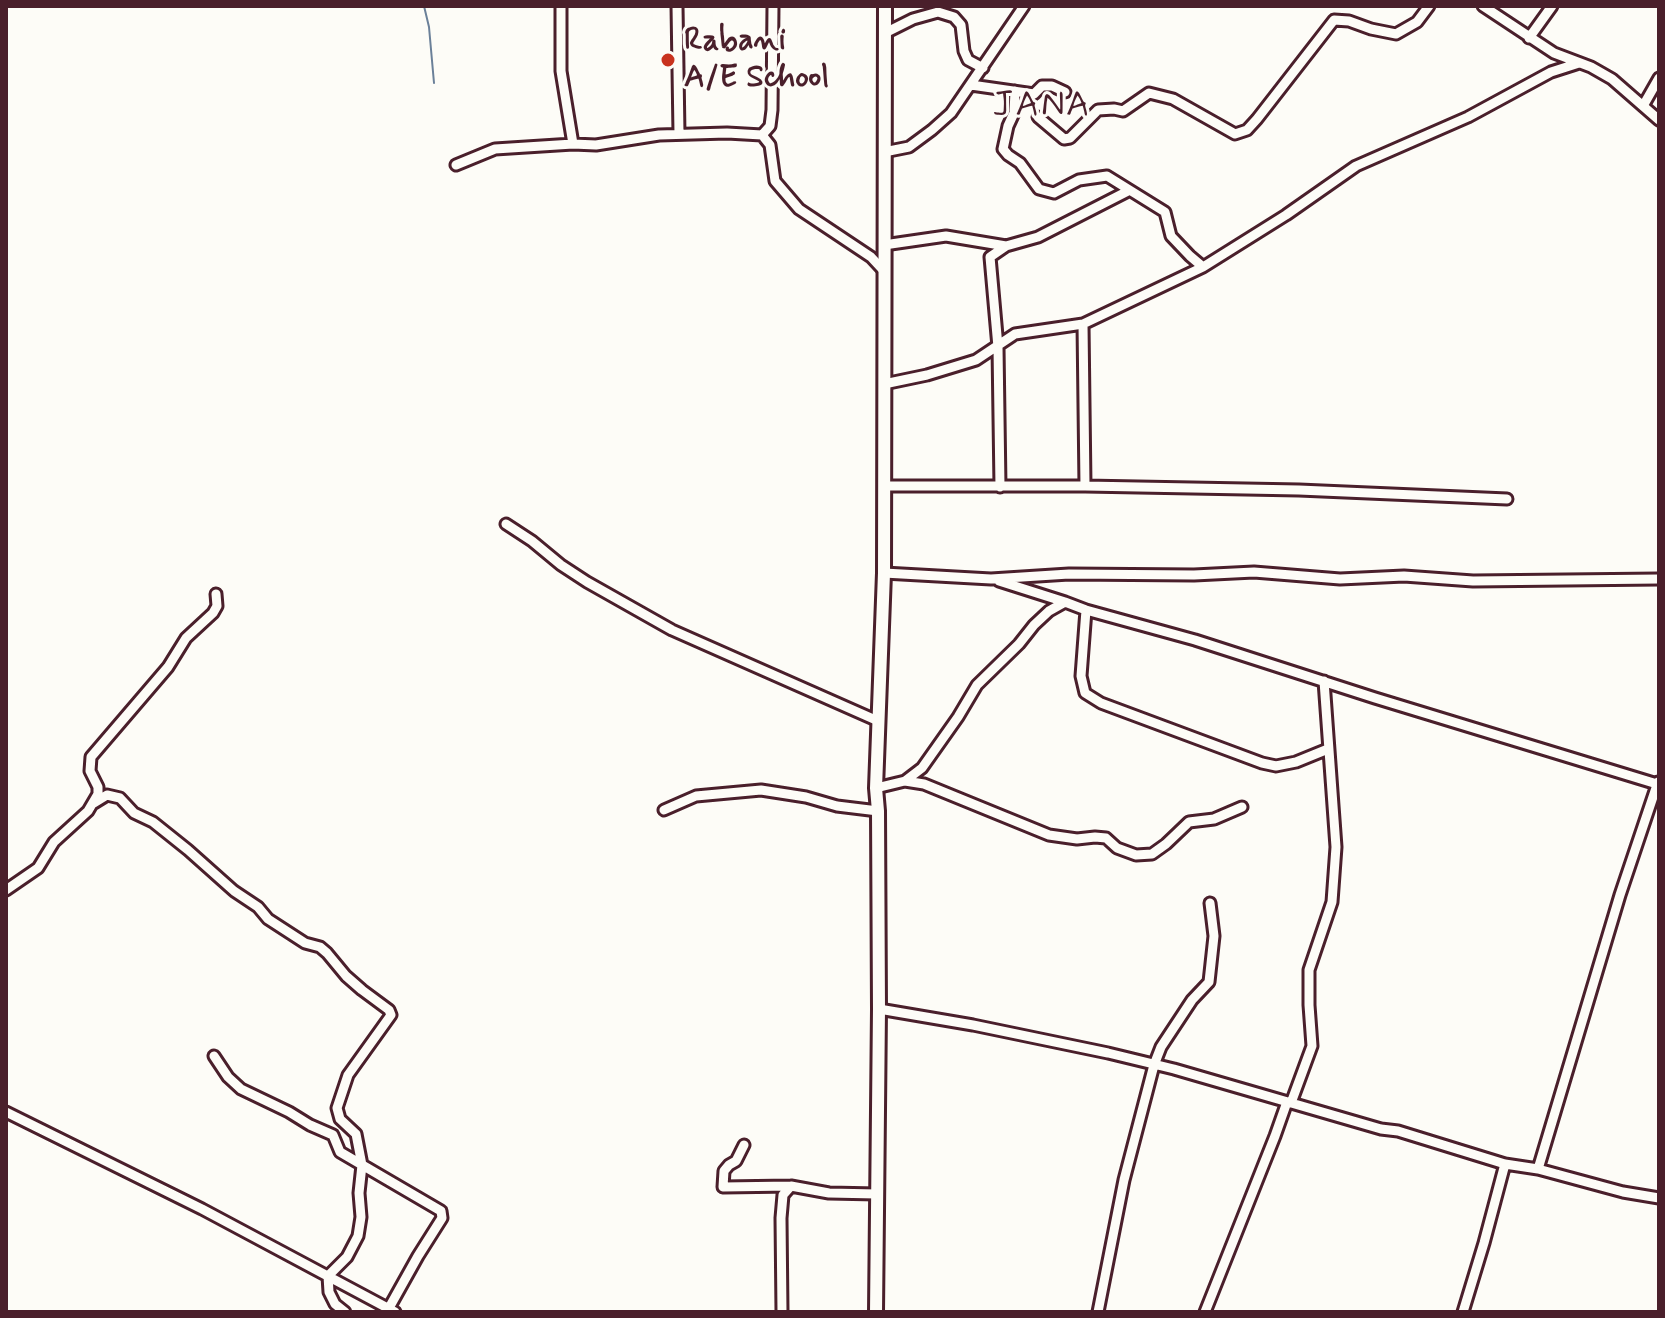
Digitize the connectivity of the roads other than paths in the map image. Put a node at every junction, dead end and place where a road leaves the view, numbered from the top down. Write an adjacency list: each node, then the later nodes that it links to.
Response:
1 (561, 6): 22 (street)
2 (677, 6): 20 (street)
3 (773, 6): 21 (street)
4 (885, 6): 9 (main road)
5 (1024, 6): 12 (street)
6 (1429, 6): 18 (street)
7 (1483, 6): 10 (street)
8 (1552, 6): 10 (street)
9 (885, 33): 12 (street); 23 (main road)
10 (1529, 38): 11 (street)
11 (1579, 63): 17 (street); 28 (street)
12 (983, 68): 14 (street)
13 (1659, 78): 17 (street)
14 (971, 85): 15 (street); 23 (street)
15 (1015, 91): 16 (street); 25 (street)
16 (1065, 92)
17 (1643, 106): 19 (street)
18 (1038, 117)
19 (1659, 120)
20 (679, 134): 21 (street); 22 (street)
21 (762, 135): 29 (street)
22 (573, 144): 24 (street)
23 (884, 152): 26 (main road)
24 (456, 165)
25 (1128, 191): 27 (street); 28 (street)
26 (884, 245): 27 (street); 29 (main road)
27 (1006, 246): 31 (street)
28 (1203, 267): 30 (street)
29 (884, 271): 32 (main road)
30 (1083, 324): 31 (street); 34 (street)
31 (998, 347): 32 (street); 35 (street)
32 (884, 384): 33 (main road)
33 (884, 486): 35 (street); 38 (main road)
34 (1085, 486): 35 (street); 36 (street)
35 (1000, 487)
36 (1507, 499)
37 (506, 524): 45 (street)
38 (884, 573): 39 (street); 45 (main road)
39 (991, 579): 40 (street); 42 (street)
40 (1659, 579)
41 (216, 594): 50 (street)
42 (1065, 602): 43 (street); 47 (street)
43 (1086, 610): 44 (street); 46 (street)
44 (1324, 681): 46 (street); 48 (street)
45 (878, 721): 49 (main road)
46 (1328, 749): 59 (street)
47 (905, 781): 49 (street); 51 (street)
48 (1658, 783): 64 (street)
49 (876, 788): 53 (main road)
50 (94, 803): 54 (street); 63 (street)
51 (1242, 807)
52 (664, 810): 53 (street)
53 (878, 811): 56 (main road)
54 (6, 890)
55 (1210, 903): 58 (street)
56 (879, 1009): 58 (street); 66 (main road)
57 (214, 1056): 63 (street)
58 (1154, 1065): 59 (street); 73 (street)
59 (1289, 1103): 62 (street); 74 (street)
60 (6, 1112): 68 (street)
61 (744, 1145): 65 (street)
62 (1505, 1164): 64 (street); 75 (street)
63 (362, 1165): 68 (street); 69 (street)
64 (1538, 1169): 67 (street)
65 (791, 1186): 66 (street); 71 (street)
66 (877, 1194): 72 (main road)
67 (1659, 1198)
68 (328, 1276): 69 (street); 70 (street)
69 (392, 1310)
70 (345, 1312)
71 (782, 1312)
72 (876, 1312)
73 (1098, 1312)
74 (1205, 1312)
75 (1463, 1312)

